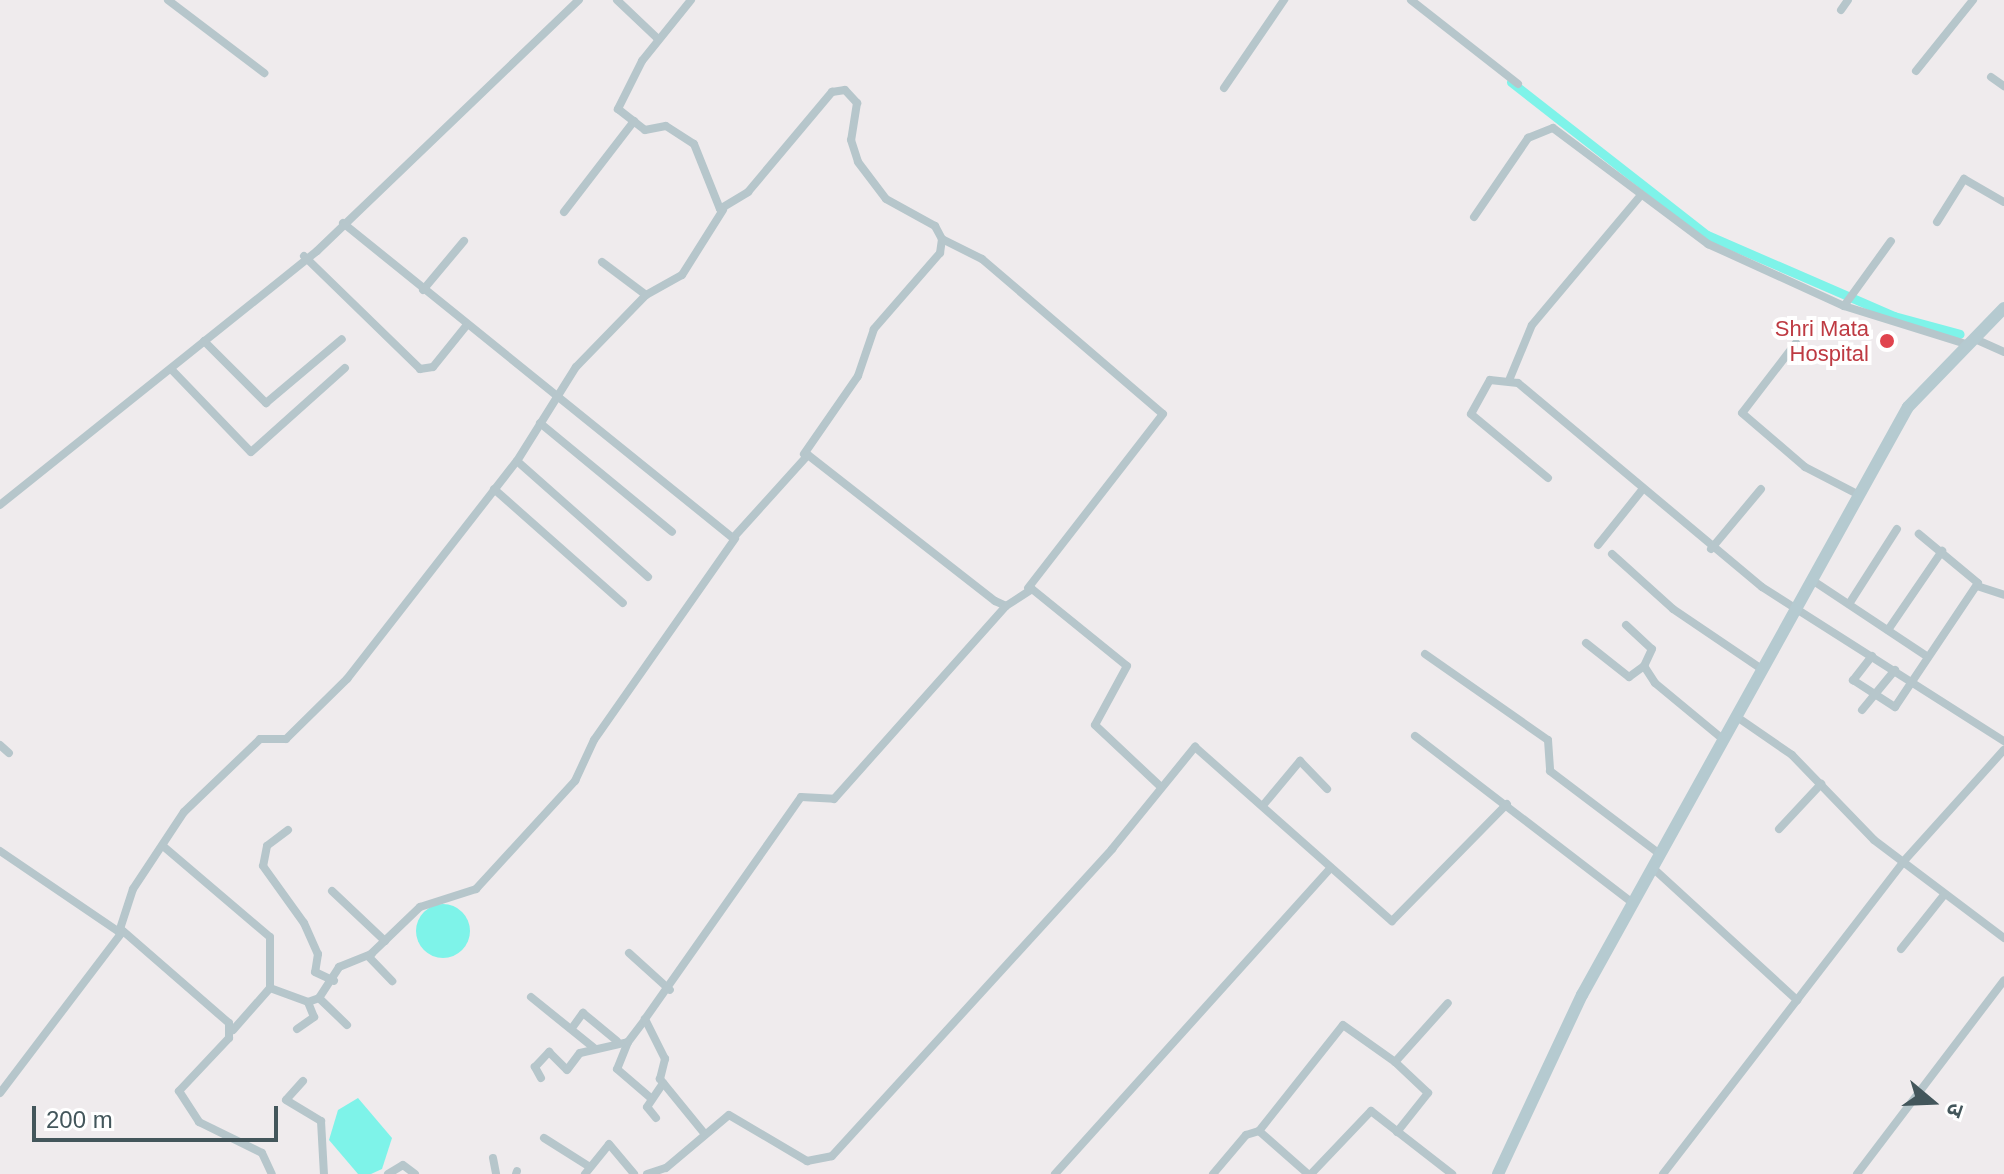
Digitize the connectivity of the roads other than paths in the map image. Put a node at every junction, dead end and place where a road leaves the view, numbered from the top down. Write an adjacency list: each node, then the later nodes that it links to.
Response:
1 (168, 0): 12 (street)
2 (579, 0): 24 (street)
3 (617, 0): 10 (street)
4 (691, 0): 10 (street)
5 (1284, 0): 16 (street)
6 (1411, 0): 14 (street)
7 (1848, 0): 9 (street)
8 (1973, 0): 11 (street)
9 (1841, 10)
10 (657, 38): 17 (street)
11 (1916, 71)
12 (264, 73)
13 (1991, 77): 15 (street)
14 (1518, 84)
15 (2004, 86)
16 (1224, 88)
17 (634, 121): 20 (street); 21 (street)
18 (1641, 195): 22 (street); 32 (street); 42 (street)
19 (2004, 202): 23 (street)
20 (723, 210): 25 (street); 31 (street)
21 (564, 212)
22 (1474, 217)
23 (1937, 222)
24 (343, 223): 28 (street); 30 (street)
25 (942, 239): 45 (street); 64 (street)
26 (464, 241): 30 (street)
27 (1891, 241): 32 (street)
28 (304, 256): 34 (street); 36 (street)
29 (602, 262): 31 (street)
30 (423, 290): 34 (street)
31 (646, 295): 43 (street)
32 (1846, 301): 37 (street)
33 (2001, 317): 37 (street)
34 (466, 326): 43 (street)
35 (342, 339): 36 (street)
36 (204, 341): 41 (street)
37 (1972, 342): 39 (street); 51 (street)
38 (1796, 343): 51 (street)
39 (2004, 352)
40 (345, 368): 41 (street)
41 (171, 369): 52 (street)
42 (1510, 378): 47 (street); 50 (street)
43 (559, 392): 44 (street); 56 (street)
44 (540, 423): 46 (street); 54 (street)
45 (804, 454): 56 (street); 68 (street)
46 (517, 461): 48 (street); 61 (street)
47 (1548, 478)
48 (494, 489): 66 (street); 96 (street)
49 (1761, 489): 58 (street)
50 (1642, 490): 57 (street); 58 (street)
51 (1859, 495): 62 (street)
52 (1, 501)
53 (1897, 529): 67 (street)
54 (672, 532)
55 (1919, 534): 59 (street)
56 (735, 539): 107 (street)
57 (1598, 545)
58 (1711, 549): 69 (street)
59 (1942, 551): 63 (street); 71 (street)
60 (1612, 554): 77 (street)
61 (648, 577)
62 (1812, 580): 67 (street); 69 (street)
63 (1977, 586): 65 (street); 75 (street)
64 (1028, 588): 68 (street); 90 (street)
65 (2004, 595)
66 (623, 603)
67 (1849, 604): 71 (street)
68 (1006, 606): 115 (street)
69 (1802, 609): 74 (street); 77 (street)
70 (1626, 625): 76 (street)
71 (1888, 630): 75 (street)
72 (1586, 643): 76 (street)
73 (1425, 654): 98 (street)
74 (1872, 656): 78 (street); 80 (street)
75 (1928, 657): 79 (street)
76 (1644, 666): 84 (street)
77 (1763, 670): 82 (street)
78 (1895, 670): 79 (street); 80 (street)
79 (1916, 684): 80 (street); 85 (street)
80 (1873, 694): 81 (street)
81 (1862, 710)
82 (1737, 717): 84 (street); 89 (street)
83 (1415, 736): 93 (street)
84 (1724, 740): 98 (street)
85 (2004, 741)
86 (0, 745): 88 (street)
87 (2004, 750): 99 (street)
88 (9, 753)
89 (1821, 784): 94 (street); 99 (street)
90 (1159, 785): 92 (street); 138 (street)
91 (1327, 789): 92 (street)
92 (1265, 803): 100 (street)
93 (1507, 804): 100 (street); 104 (street)
94 (1779, 829)
95 (288, 830): 112 (street)
96 (163, 846): 105 (street); 114 (street)
97 (0, 851): 105 (street)
98 (1661, 855): 101 (street)
99 (1910, 861): 103 (street); 118 (street)
100 (1331, 868): 149 (street)
101 (1655, 870): 104 (street); 118 (street)
102 (332, 891): 107 (street)
103 (1944, 895): 106 (street); 108 (street)
104 (1633, 903): 153 (street)
105 (119, 932): 125 (street); 133 (street)
106 (2004, 938)
107 (385, 941): 110 (street)
108 (1901, 949)
109 (629, 953): 115 (street)
110 (368, 956): 112 (street); 113 (street)
111 (2004, 980): 155 (street)
112 (334, 981): 117 (street)
113 (392, 981)
114 (270, 988): 119 (street); 125 (street)
115 (670, 990): 121 (street)
116 (531, 997): 123 (street)
117 (319, 998): 119 (street); 122 (street)
118 (1797, 1000): 154 (street)
119 (308, 1002): 124 (street)
120 (1448, 1003): 129 (street)
121 (644, 1021): 127 (street); 132 (street)
122 (347, 1025)
123 (572, 1028): 126 (street); 128 (street)
124 (297, 1029)
125 (233, 1030): 142 (street)
126 (617, 1041): 127 (street); 128 (street)
127 (628, 1042): 134 (street)
128 (594, 1048): 130 (street)
129 (1395, 1062): 136 (street); 137 (street)
130 (541, 1078)
131 (303, 1081): 143 (street)
132 (663, 1083): 134 (street); 138 (street)
133 (0, 1093)
134 (652, 1099): 135 (street)
135 (656, 1118)
136 (1259, 1131): 150 (street); 151 (street)
137 (1397, 1132): 151 (street); 152 (street)
138 (704, 1133): 148 (street)
139 (544, 1138): 141 (street)
140 (493, 1158): 146 (street)
141 (588, 1171): 147 (street)
142 (272, 1174)
143 (324, 1174)
144 (388, 1174): 145 (street)
145 (415, 1174)
146 (496, 1174)
147 (634, 1174)
148 (647, 1174)
149 (1055, 1174)
150 (1213, 1174)
151 (1309, 1174)
152 (1452, 1174)
153 (1498, 1174)
154 (1663, 1174)
155 (1857, 1174)

